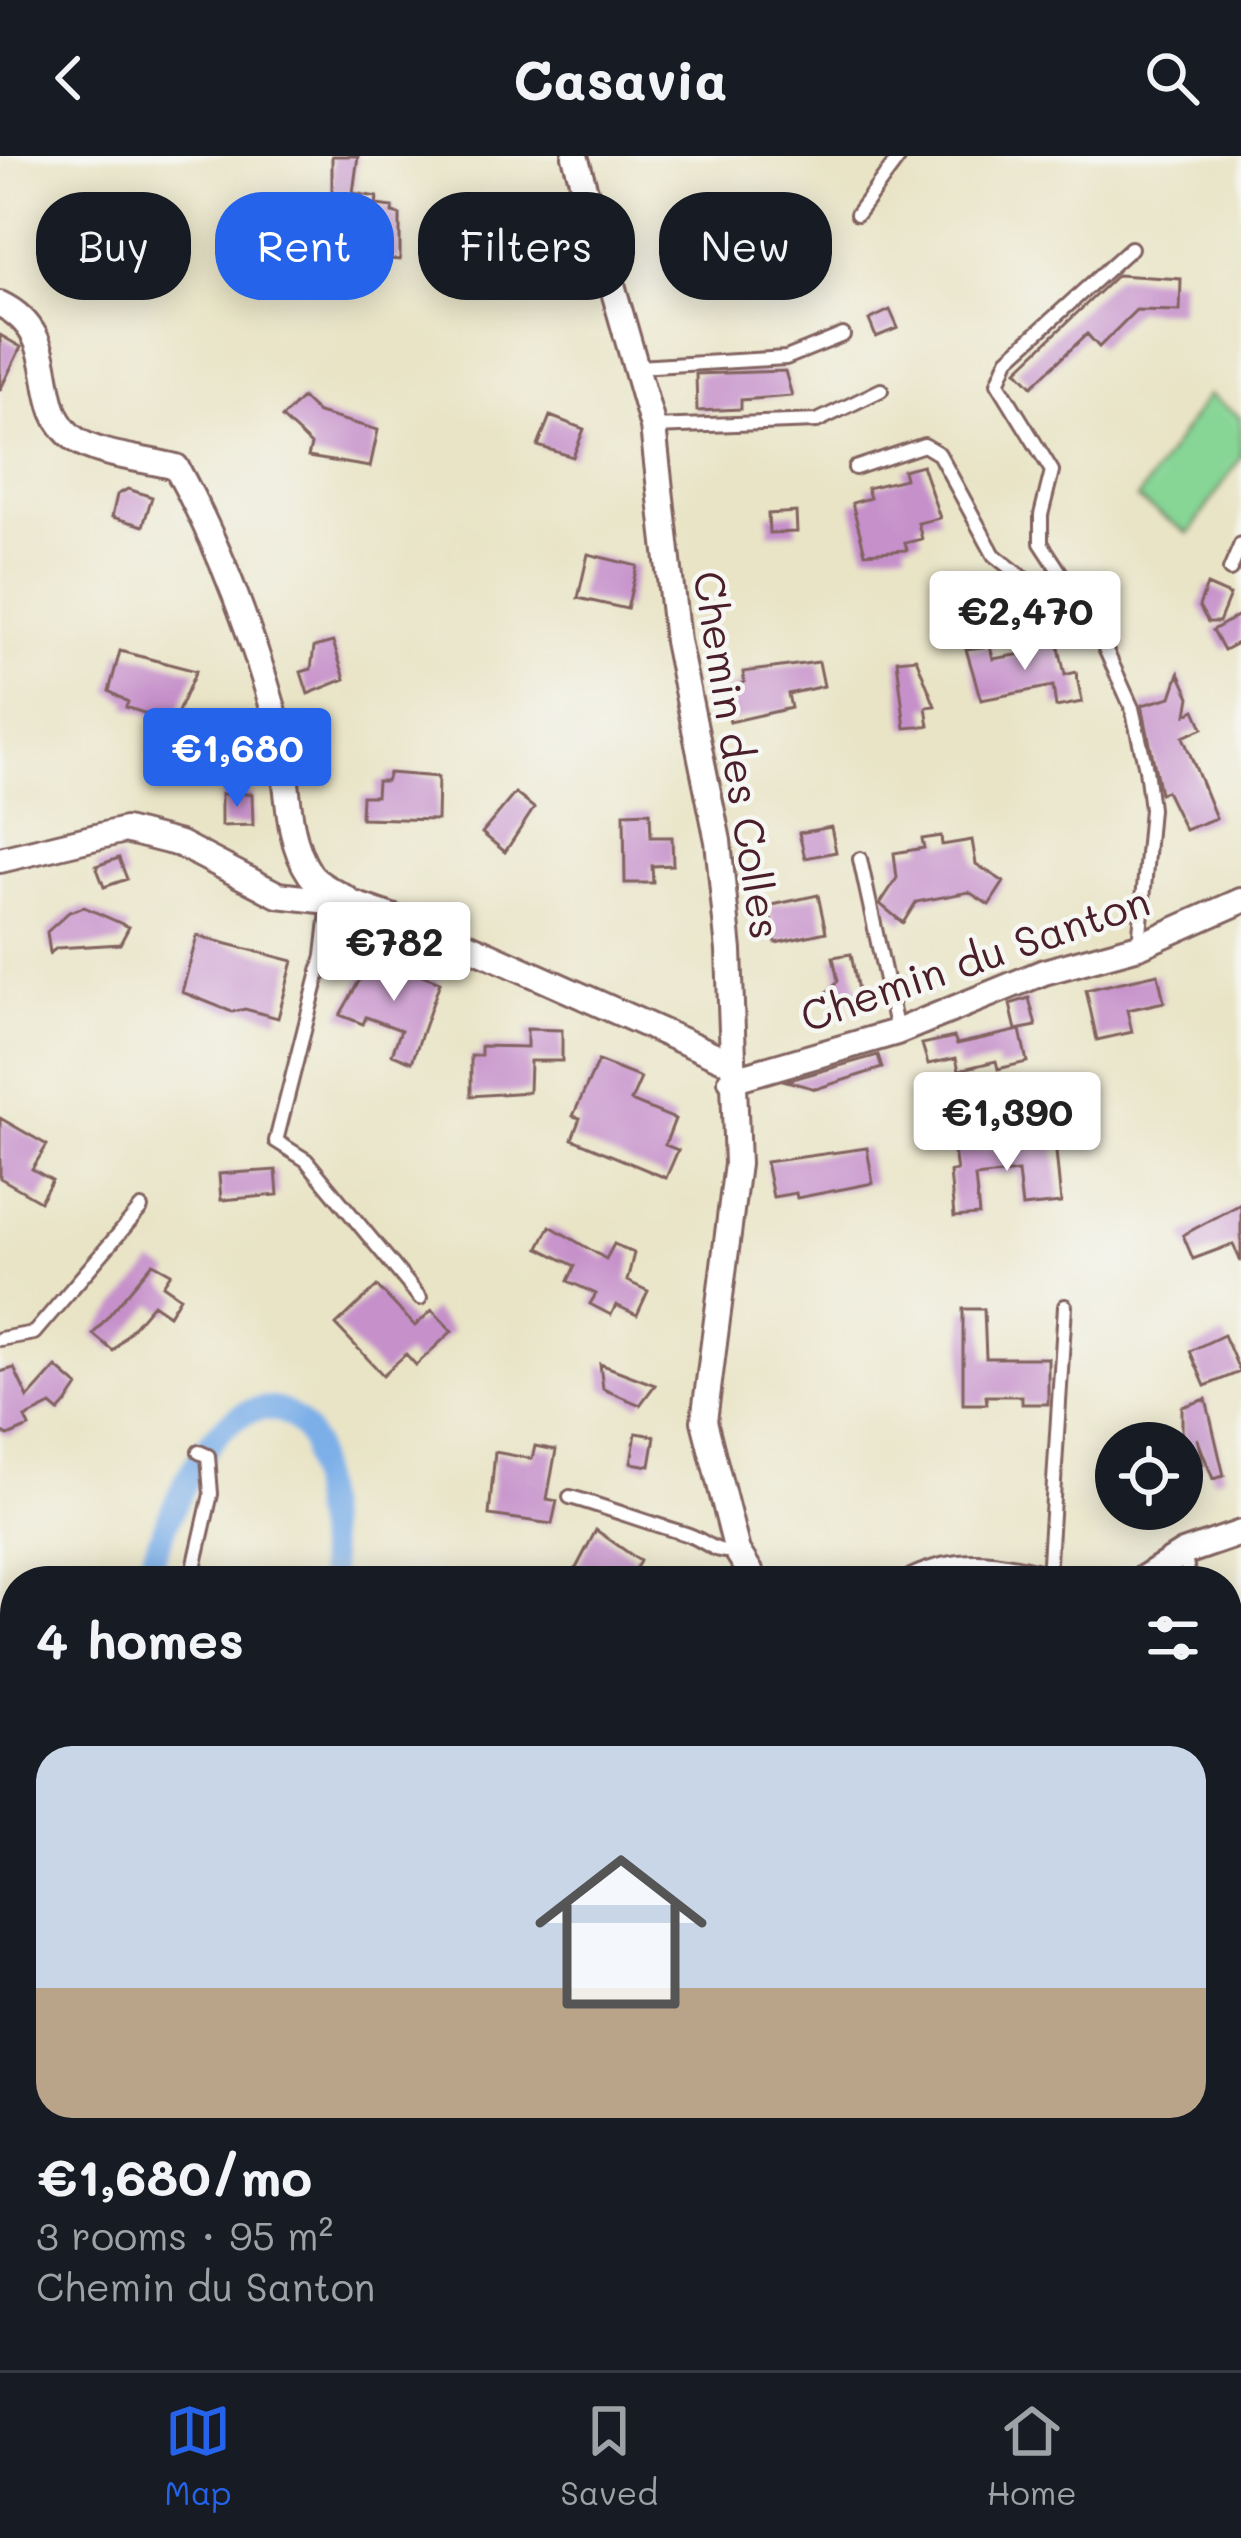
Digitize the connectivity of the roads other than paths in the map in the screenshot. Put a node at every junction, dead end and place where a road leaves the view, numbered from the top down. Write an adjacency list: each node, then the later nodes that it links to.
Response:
1 (574, 156): 7 (street, Chemin des Colles)
2 (900, 156): 3 (lane)
3 (856, 214)
4 (1131, 248): 13 (lane)
5 (0, 304): 17 (street)
6 (843, 335): 7 (lane)
7 (636, 367): 9 (street, Chemin des Colles)
8 (880, 390): 9 (lane)
9 (653, 427): 20 (street, Chemin des Colles)
10 (855, 468): 13 (lane)
11 (1241, 544): 12 (lane)
12 (1230, 570)
13 (1075, 594): 18 (lane)
14 (860, 859): 19 (lane)
15 (0, 860): 17 (street)
16 (1241, 901): 18 (street, Chemin du Santon)
17 (342, 902): 20 (street); 22 (lane)
18 (1139, 946): 19 (street, Chemin du Santon)
19 (897, 1032): 20 (street, Chemin du Santon)
20 (731, 1071): 28 (street, Chemin des Colles)
21 (141, 1208): 24 (lane)
22 (420, 1298)
23 (1065, 1306): 34 (lane)
24 (0, 1339)
25 (204, 1454): 30 (lane)
26 (571, 1497): 28 (lane)
27 (1241, 1533): 29 (street)
28 (737, 1551): 31 (street, Chemin des Colles)
29 (1183, 1553): 35 (street); 36 (lane)
30 (194, 1566)
31 (746, 1566)
32 (959, 1566): 33 (street)
33 (990, 1566)
34 (1051, 1566)
35 (1163, 1566)
36 (1187, 1566)

